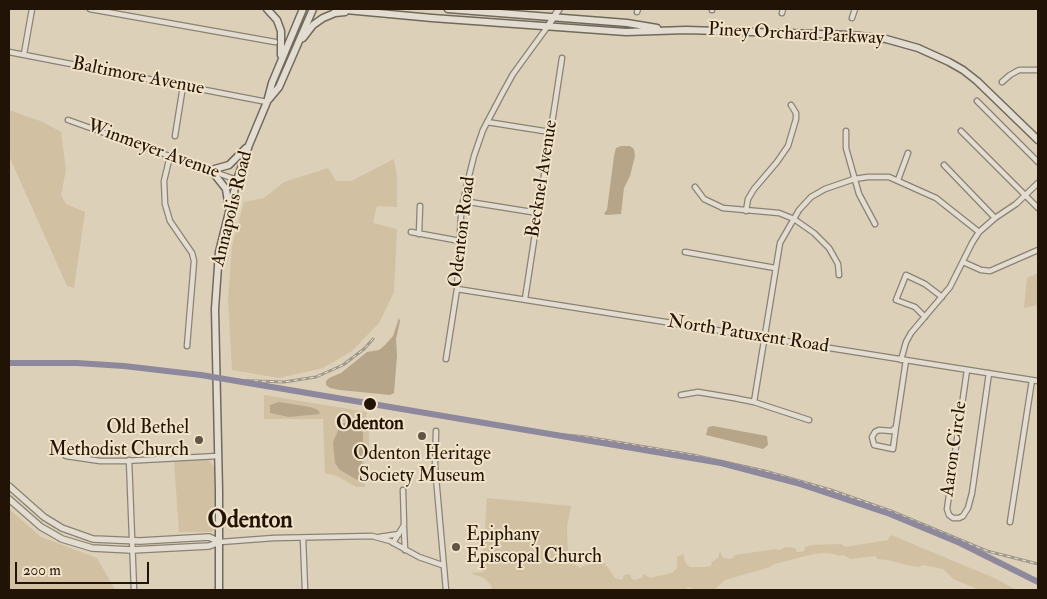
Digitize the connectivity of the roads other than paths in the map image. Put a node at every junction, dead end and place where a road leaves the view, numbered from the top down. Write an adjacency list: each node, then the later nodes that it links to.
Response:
1 (32, 9): 19 (street)
2 (90, 9): 16 (street)
3 (267, 9): 21 (main road)
4 (304, 9): 21 (main road, Annapolis Road)
5 (312, 9): 17 (main road, Annapolis Road)
6 (336, 9): 10 (main road, Piney Orchard Parkway)
7 (448, 9): 11 (main road, Piney Orchard Parkway)
8 (559, 9): 12 (street, Odenton Road)
9 (855, 9): 13 (street)
10 (357, 11): 14 (main road, Piney Orchard Parkway); 17 (main road)
11 (521, 11): 12 (main road, Piney Orchard Parkway)
12 (554, 17): 14 (street, Odenton Road); 15 (main road, Piney Orchard Parkway)
13 (852, 18)
14 (548, 26): 15 (main road, Piney Orchard Parkway); 29 (street, Odenton Road)
15 (670, 30): 34 (main road, Piney Orchard Parkway)
16 (275, 42)
17 (296, 48): 26 (main road, Annapolis Road)
18 (9, 52): 19 (street, Baltimore Avenue)
19 (24, 54): 24 (street, Baltimore Avenue)
20 (562, 58): 32 (street, Becknel Avenue)
21 (280, 64): 26 (main road, Annapolis Road)
22 (1038, 70): 23 (street)
23 (1002, 82)
24 (183, 86): 26 (street, Baltimore Avenue); 33 (street)
25 (978, 101): 38 (street)
26 (267, 102): 35 (main road, Annapolis Road)
27 (791, 105): 50 (street)
28 (68, 120): 37 (street, Winmeyer Avenue)
29 (487, 122): 32 (street); 47 (street, Odenton Road)
30 (846, 131): 41 (street)
31 (961, 131): 46 (street)
32 (550, 132): 52 (street, Becknel Avenue)
33 (175, 136)
34 (1038, 140)
35 (249, 145): 40 (main road); 42 (main road, Annapolis Road)
36 (908, 153): 43 (street)
37 (170, 156): 40 (street, Winmeyer Avenue); 70 (street)
38 (1038, 162)
39 (944, 165): 53 (street)
40 (210, 170): 42 (street, Winmeyer Avenue); 51 (main road)
41 (854, 179): 43 (street); 54 (street); 55 (street)
42 (237, 180): 51 (main road, Annapolis Road)
43 (898, 180): 57 (street)
44 (1038, 183): 46 (street)
45 (695, 188): 50 (street)
46 (1026, 196): 49 (street); 53 (street)
47 (463, 201): 52 (street); 59 (street, Odenton Road)
48 (420, 206): 58 (street)
49 (1038, 208)
50 (746, 211): 54 (street)
51 (229, 212): 83 (main road, Annapolis Road)
52 (538, 213): 67 (street, Becknel Avenue)
53 (995, 218): 57 (street)
54 (794, 219): 63 (street); 64 (street)
55 (875, 224)
56 (411, 232): 58 (street)
57 (979, 232): 62 (street)
58 (419, 234): 59 (street)
59 (460, 241): 65 (street, Odenton Road)
60 (1038, 250): 62 (street)
61 (685, 252): 63 (street)
62 (963, 262): 66 (street)
63 (775, 268): 69 (street)
64 (839, 275)
65 (457, 289): 67 (street, North Patuxent Road); 71 (street, Odenton Road)
66 (942, 297): 68 (street); 68 (street)
67 (524, 299): 69 (street, North Patuxent Road)
68 (924, 317): 72 (street)
69 (764, 337): 72 (street, North Patuxent Road); 78 (street)
70 (187, 346)
71 (446, 359)
72 (904, 360): 73 (street, North Patuxent Road); 80 (street)
73 (967, 370): 74 (street, North Patuxent Road); 74 (street, Aaron Circle)
74 (989, 373): 75 (street, North Patuxent Road)
75 (1032, 380): 76 (street, North Patuxent Road); 88 (street)
76 (1038, 381)
77 (682, 395): 78 (street)
78 (754, 402): 79 (street)
79 (809, 420)
80 (896, 427): 80 (street)
81 (436, 431): 98 (street)
82 (66, 456): 84 (street)
83 (218, 456): 84 (street); 94 (main road, Annapolis Road)
84 (129, 460): 93 (street)
85 (9, 486): 93 (street)
86 (403, 490): 89 (street)
87 (9, 499): 96 (street)
88 (1010, 522)
89 (404, 528): 90 (street); 97 (street)
90 (399, 534): 91 (street); 95 (street)
91 (378, 537): 92 (street); 95 (street)
92 (303, 538): 94 (street); 101 (street)
93 (132, 541): 94 (street); 96 (street)
94 (220, 542): 96 (street); 100 (main road, Annapolis Road)
95 (393, 543): 97 (street)
96 (132, 550): 99 (street)
97 (406, 550): 98 (street)
98 (442, 565): 102 (street)
99 (134, 590)
100 (219, 590)
101 (305, 590)
102 (446, 590)

